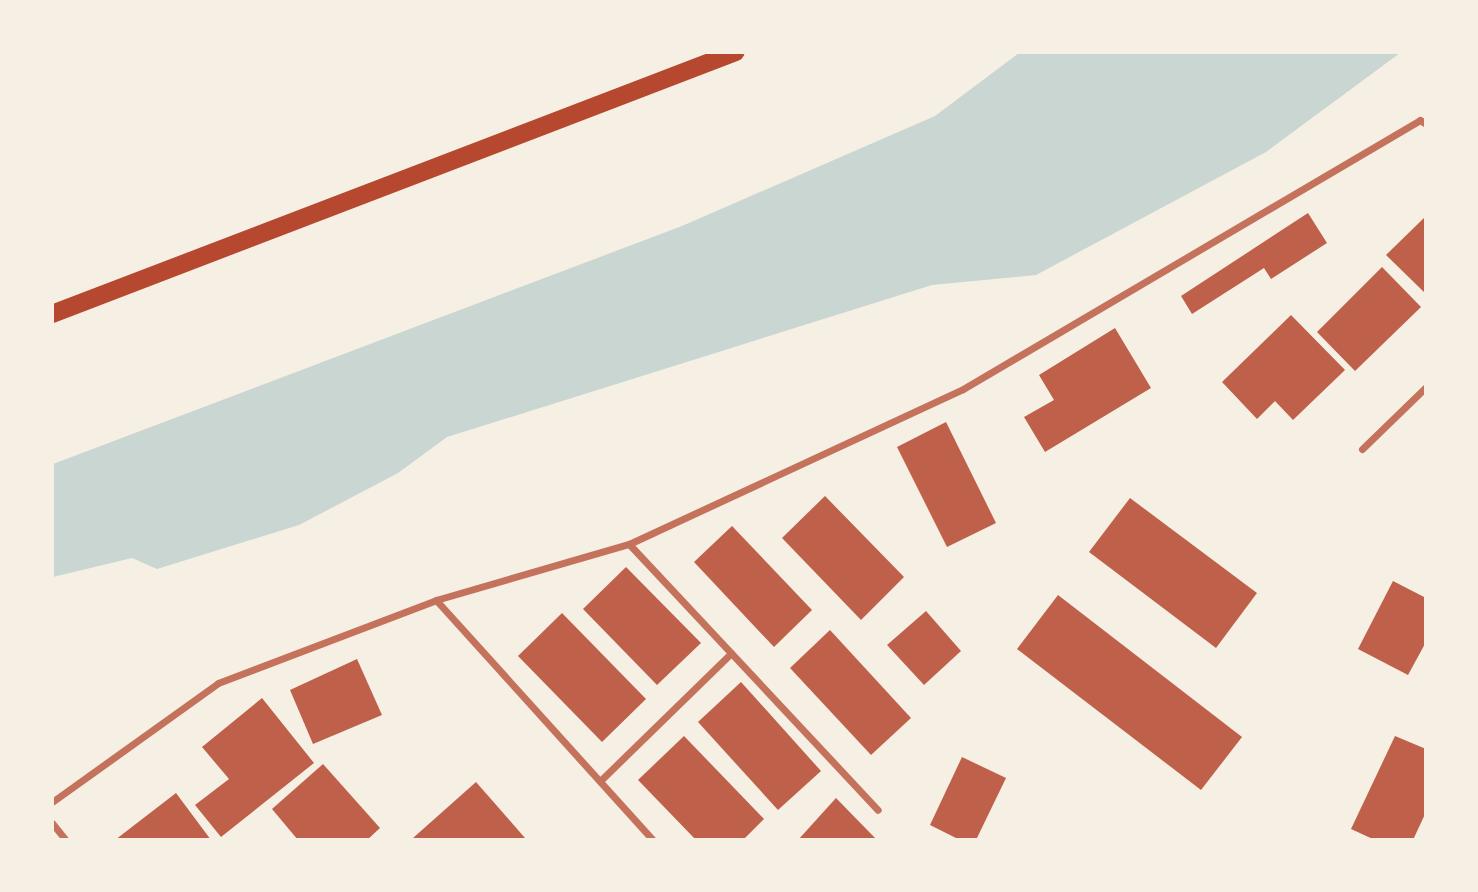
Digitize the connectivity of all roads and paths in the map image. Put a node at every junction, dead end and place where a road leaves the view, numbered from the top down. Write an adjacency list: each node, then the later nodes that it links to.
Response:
1 (736, 52): 3 (main road)
2 (1426, 124): 6 (street)
3 (52, 314)
4 (1426, 387): 5 (street)
5 (1362, 449)
6 (629, 544): 7 (street); 8 (street)
7 (436, 600): 9 (street); 10 (street)
8 (731, 653): 9 (street); 11 (street)
9 (600, 781): 14 (street)
10 (52, 802)
11 (877, 810)
12 (52, 823): 13 (street)
13 (66, 839)
14 (653, 839)

